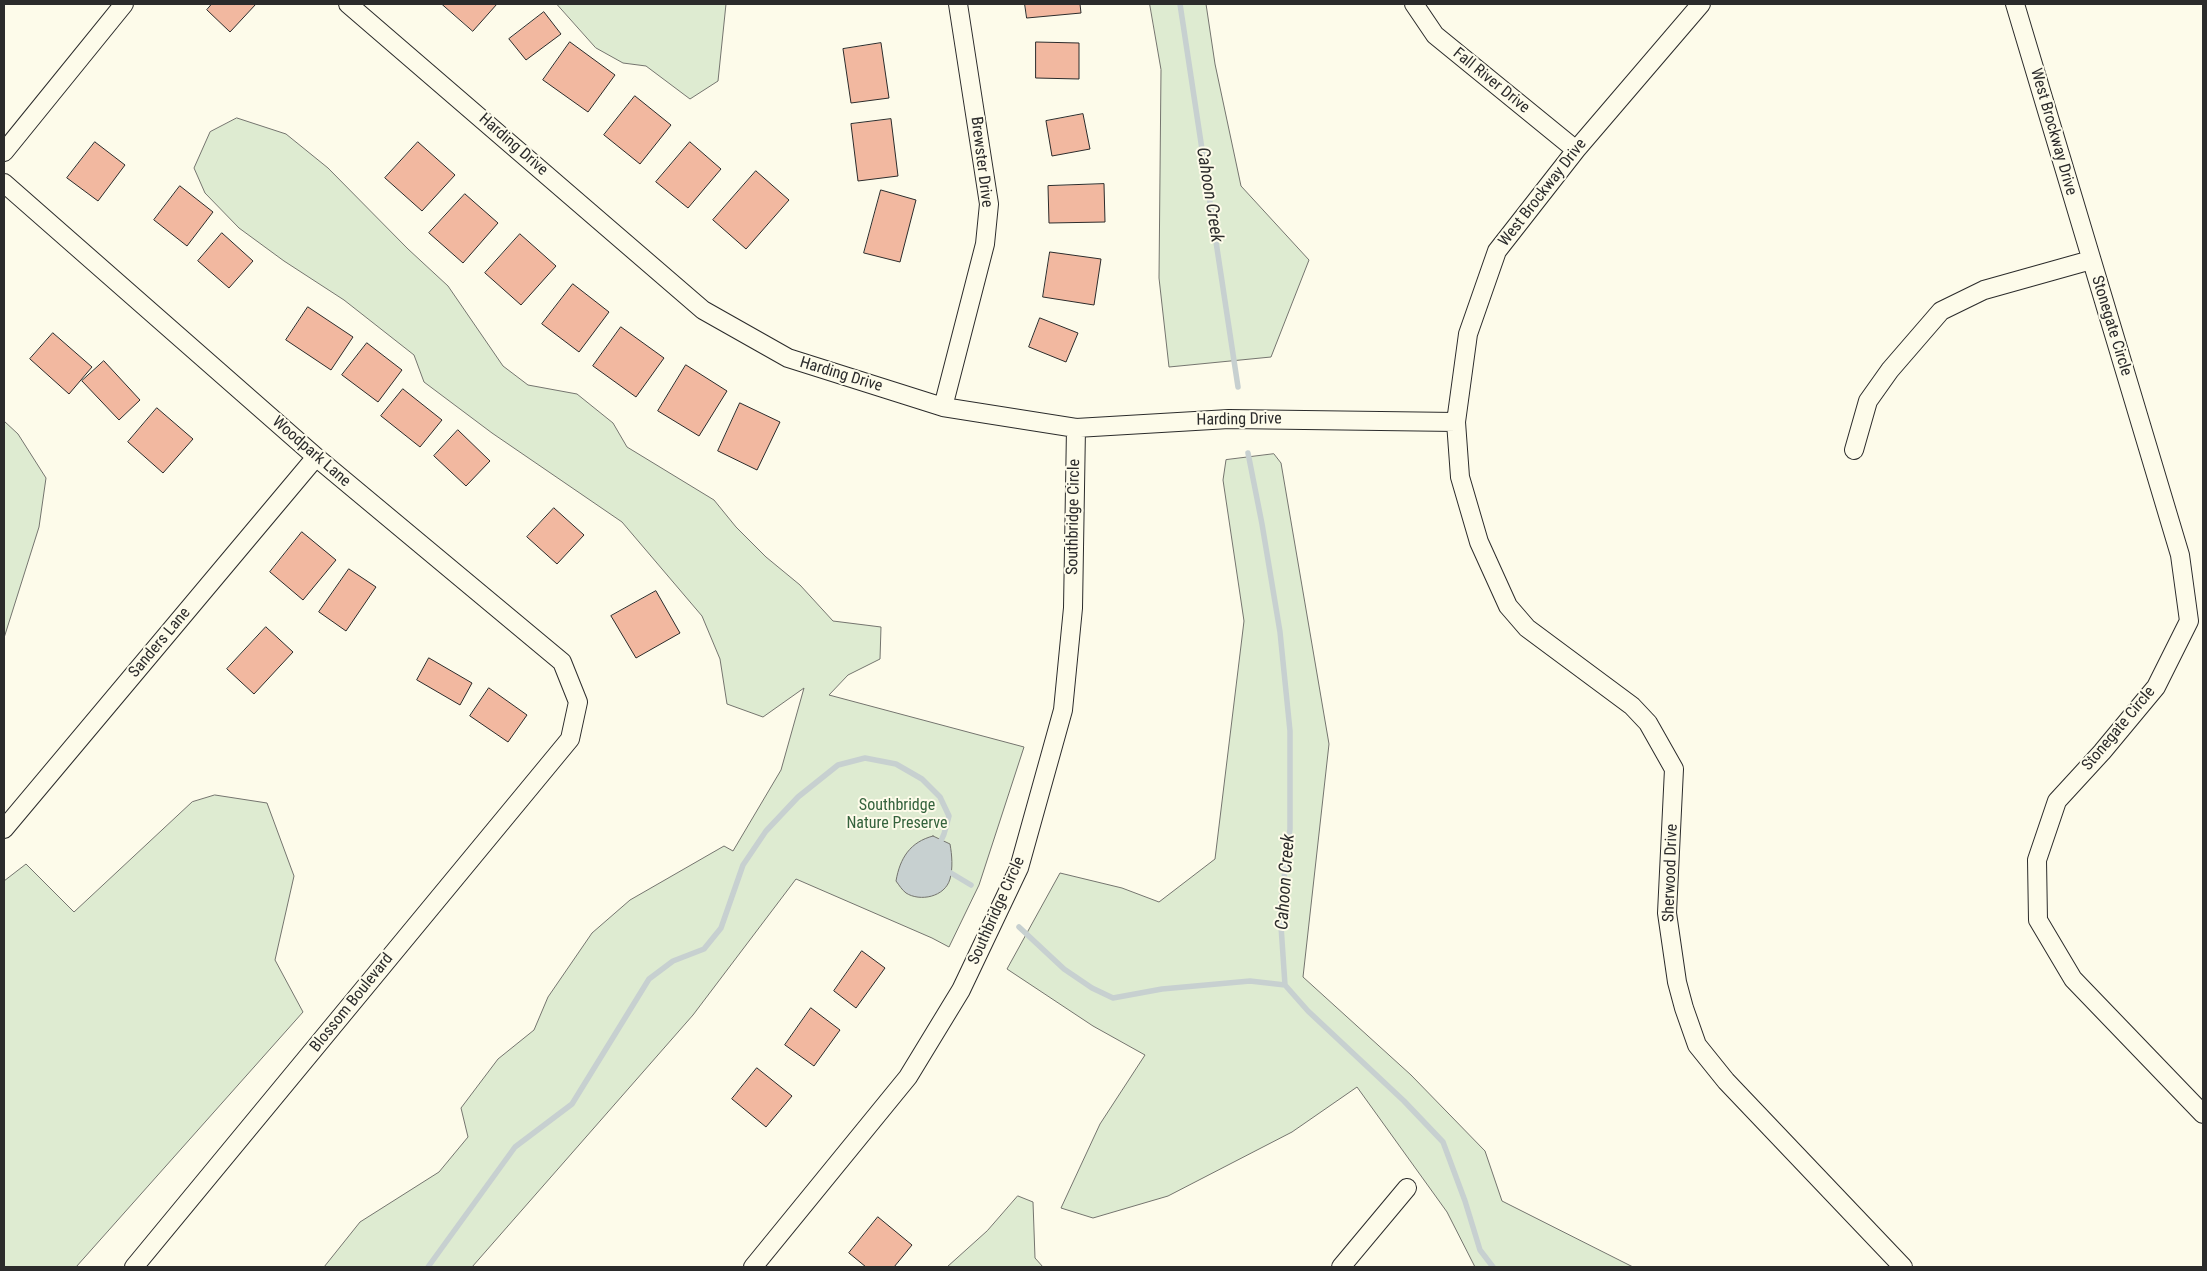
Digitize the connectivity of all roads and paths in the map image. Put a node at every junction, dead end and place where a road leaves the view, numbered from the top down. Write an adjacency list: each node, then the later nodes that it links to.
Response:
1 (124, 4): 8 (street)
2 (348, 4): 11 (street, Harding Drive)
3 (958, 4): 11 (street, Brewster Drive)
4 (1414, 4): 7 (street, Fall River Drive)
5 (1701, 4): 7 (street, West Brockway Drive)
6 (2015, 4): 10 (street, West Brockway Drive)
7 (1576, 150): 12 (street, West Brockway Drive)
8 (4, 152)
9 (4, 183): 15 (street, Woodpark Lane)
10 (2091, 260): 14 (street); 19 (street, Stonegate Circle)
11 (944, 407): 13 (street, Harding Drive)
12 (1456, 422): 13 (street, Harding Drive); 16 (street, West Brockway Drive)
13 (1076, 428): 22 (street, Southbridge Circle)
14 (1854, 450)
15 (316, 457): 17 (street, Woodpark Lane); 18 (street, Sanders Lane)
16 (1460, 477): 24 (street, Sherwood Drive)
17 (570, 739): 21 (street, Blossom Boulevard)
18 (4, 829)
19 (2203, 1114)
20 (1407, 1188): 23 (street)
21 (134, 1267)
22 (753, 1267)
23 (1341, 1267)
24 (1903, 1267)

